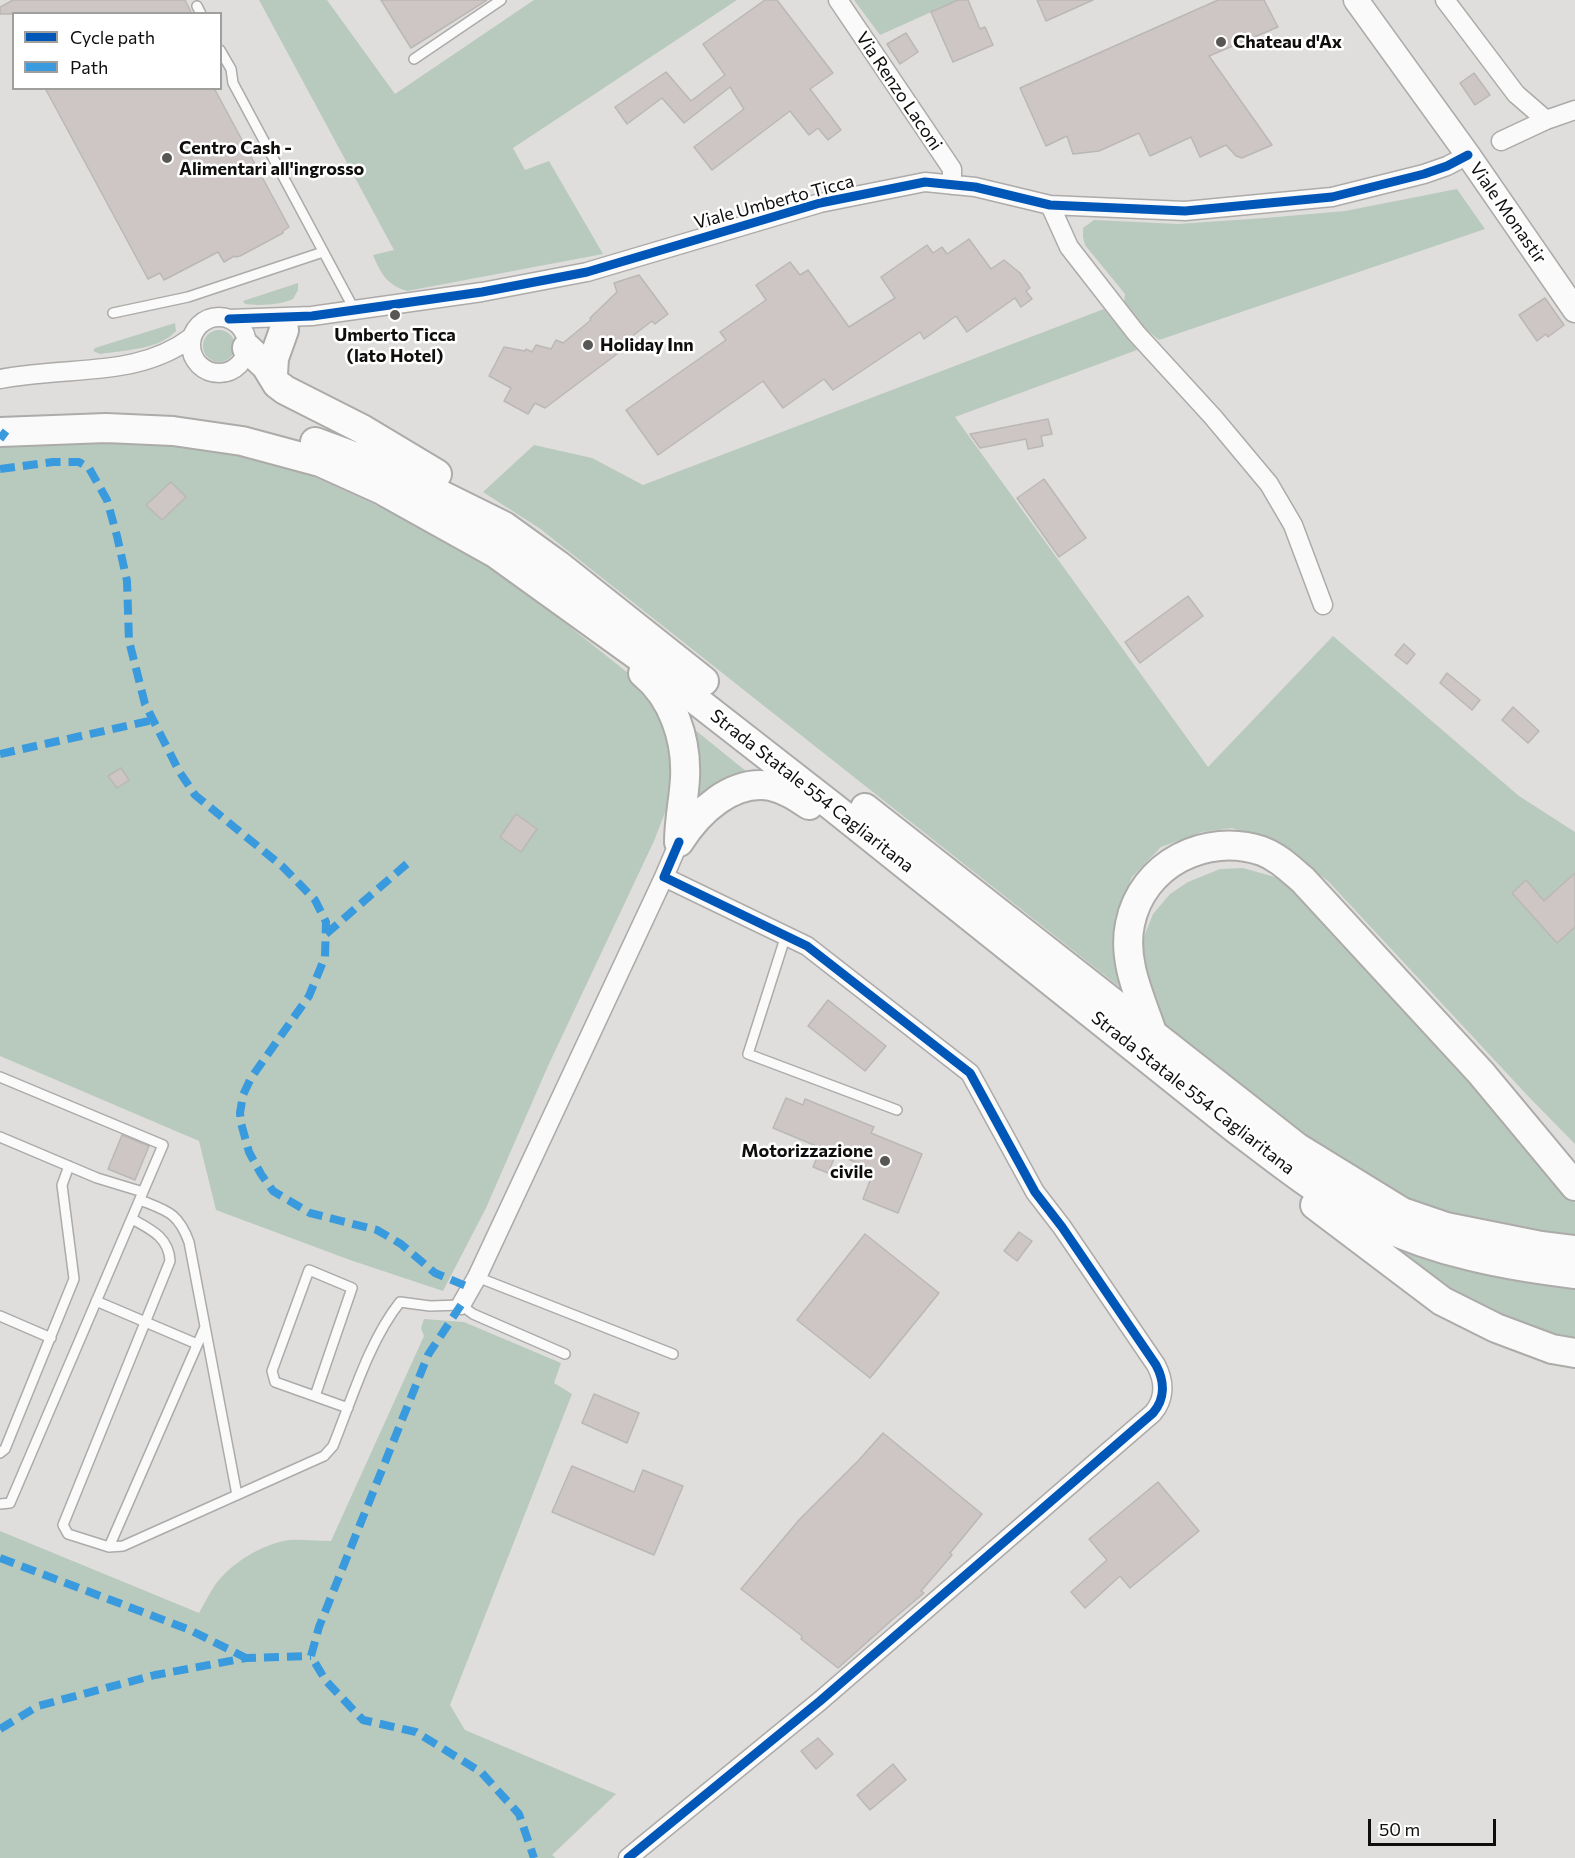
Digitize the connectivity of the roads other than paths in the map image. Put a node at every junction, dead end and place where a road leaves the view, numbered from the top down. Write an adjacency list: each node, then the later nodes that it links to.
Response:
1 (501, 0): 6 (lane)
2 (838, 0): 11 (street, Via Renzo Laconi)
3 (1356, 0): 10 (main road, Viale Monastir)
4 (1445, 0): 8 (street)
5 (222, 53): 13 (lane)
6 (414, 59)
7 (1575, 110): 8 (street)
8 (1546, 120): 9 (street)
9 (1501, 141)
10 (1468, 155): 12 (street, Viale Umberto Ticca); 15 (main road, Viale Monastir)
11 (952, 185): 12 (street, Viale Umberto Ticca); 14 (street, Viale Umberto Ticca)
12 (1050, 205): 27 (street)
13 (323, 252): 14 (lane); 16 (lane)
14 (354, 309): 17 (street, Viale Umberto Ticca)
15 (1575, 310)
16 (113, 313)
17 (312, 316): 18 (street, Viale Umberto Ticca); 19 (street, Viale Umberto Ticca)
18 (230, 319): 20 (street); 21 (street)
19 (284, 330): 21 (street, Viale Umberto Ticca); 22 (highway)
20 (192, 337): 21 (street); 23 (street)
21 (248, 348): 22 (highway)
22 (273, 374): 26 (highway)
23 (0, 379)
24 (0, 416): 26 (highway, Strada Statale 554 Cagliaritana)
25 (0, 432): 28 (highway, Strada Statale 554 Cagliaritana)
26 (504, 526): 33 (highway, Strada Statale 554 Cagliaritana)
27 (1323, 605)
28 (632, 650): 29 (highway, Strada Statale 554 Cagliaritana); 30 (highway)
29 (833, 807): 30 (highway); 37 (highway, Strada Statale 554 Cagliaritana)
30 (679, 842): 31 (street)
31 (664, 877): 32 (street); 46 (street)
32 (786, 935): 36 (lane); 63 (street)
33 (1153, 1035): 34 (highway); 44 (highway, Strada Statale 554 Cagliaritana)
34 (1481, 1073): 39 (highway); 41 (highway)
35 (0, 1077): 42 (lane)
36 (897, 1110)
37 (1236, 1129): 45 (highway, Strada Statale 554 Cagliaritana); 54 (highway)
38 (0, 1137): 40 (lane)
39 (1575, 1164)
40 (69, 1166): 42 (lane); 52 (lane)
41 (1575, 1186)
42 (141, 1196): 43 (lane); 51 (lane)
43 (132, 1219): 47 (lane); 50 (lane)
44 (1575, 1250)
45 (1575, 1274)
46 (477, 1277): 48 (street); 56 (lane)
47 (96, 1301): 50 (lane); 61 (lane)
48 (461, 1305): 55 (lane); 58 (lane)
49 (0, 1316): 52 (lane)
50 (145, 1322): 53 (lane); 62 (lane)
51 (205, 1327): 53 (lane); 60 (lane)
52 (51, 1338): 59 (lane)
53 (197, 1344): 62 (lane)
54 (1575, 1353)
55 (565, 1354)
56 (673, 1354)
57 (315, 1396): 57 (lane); 58 (lane)
58 (348, 1408): 60 (lane)
59 (0, 1453)
60 (237, 1495): 62 (lane)
61 (0, 1504)
62 (109, 1547)
63 (628, 1858)

